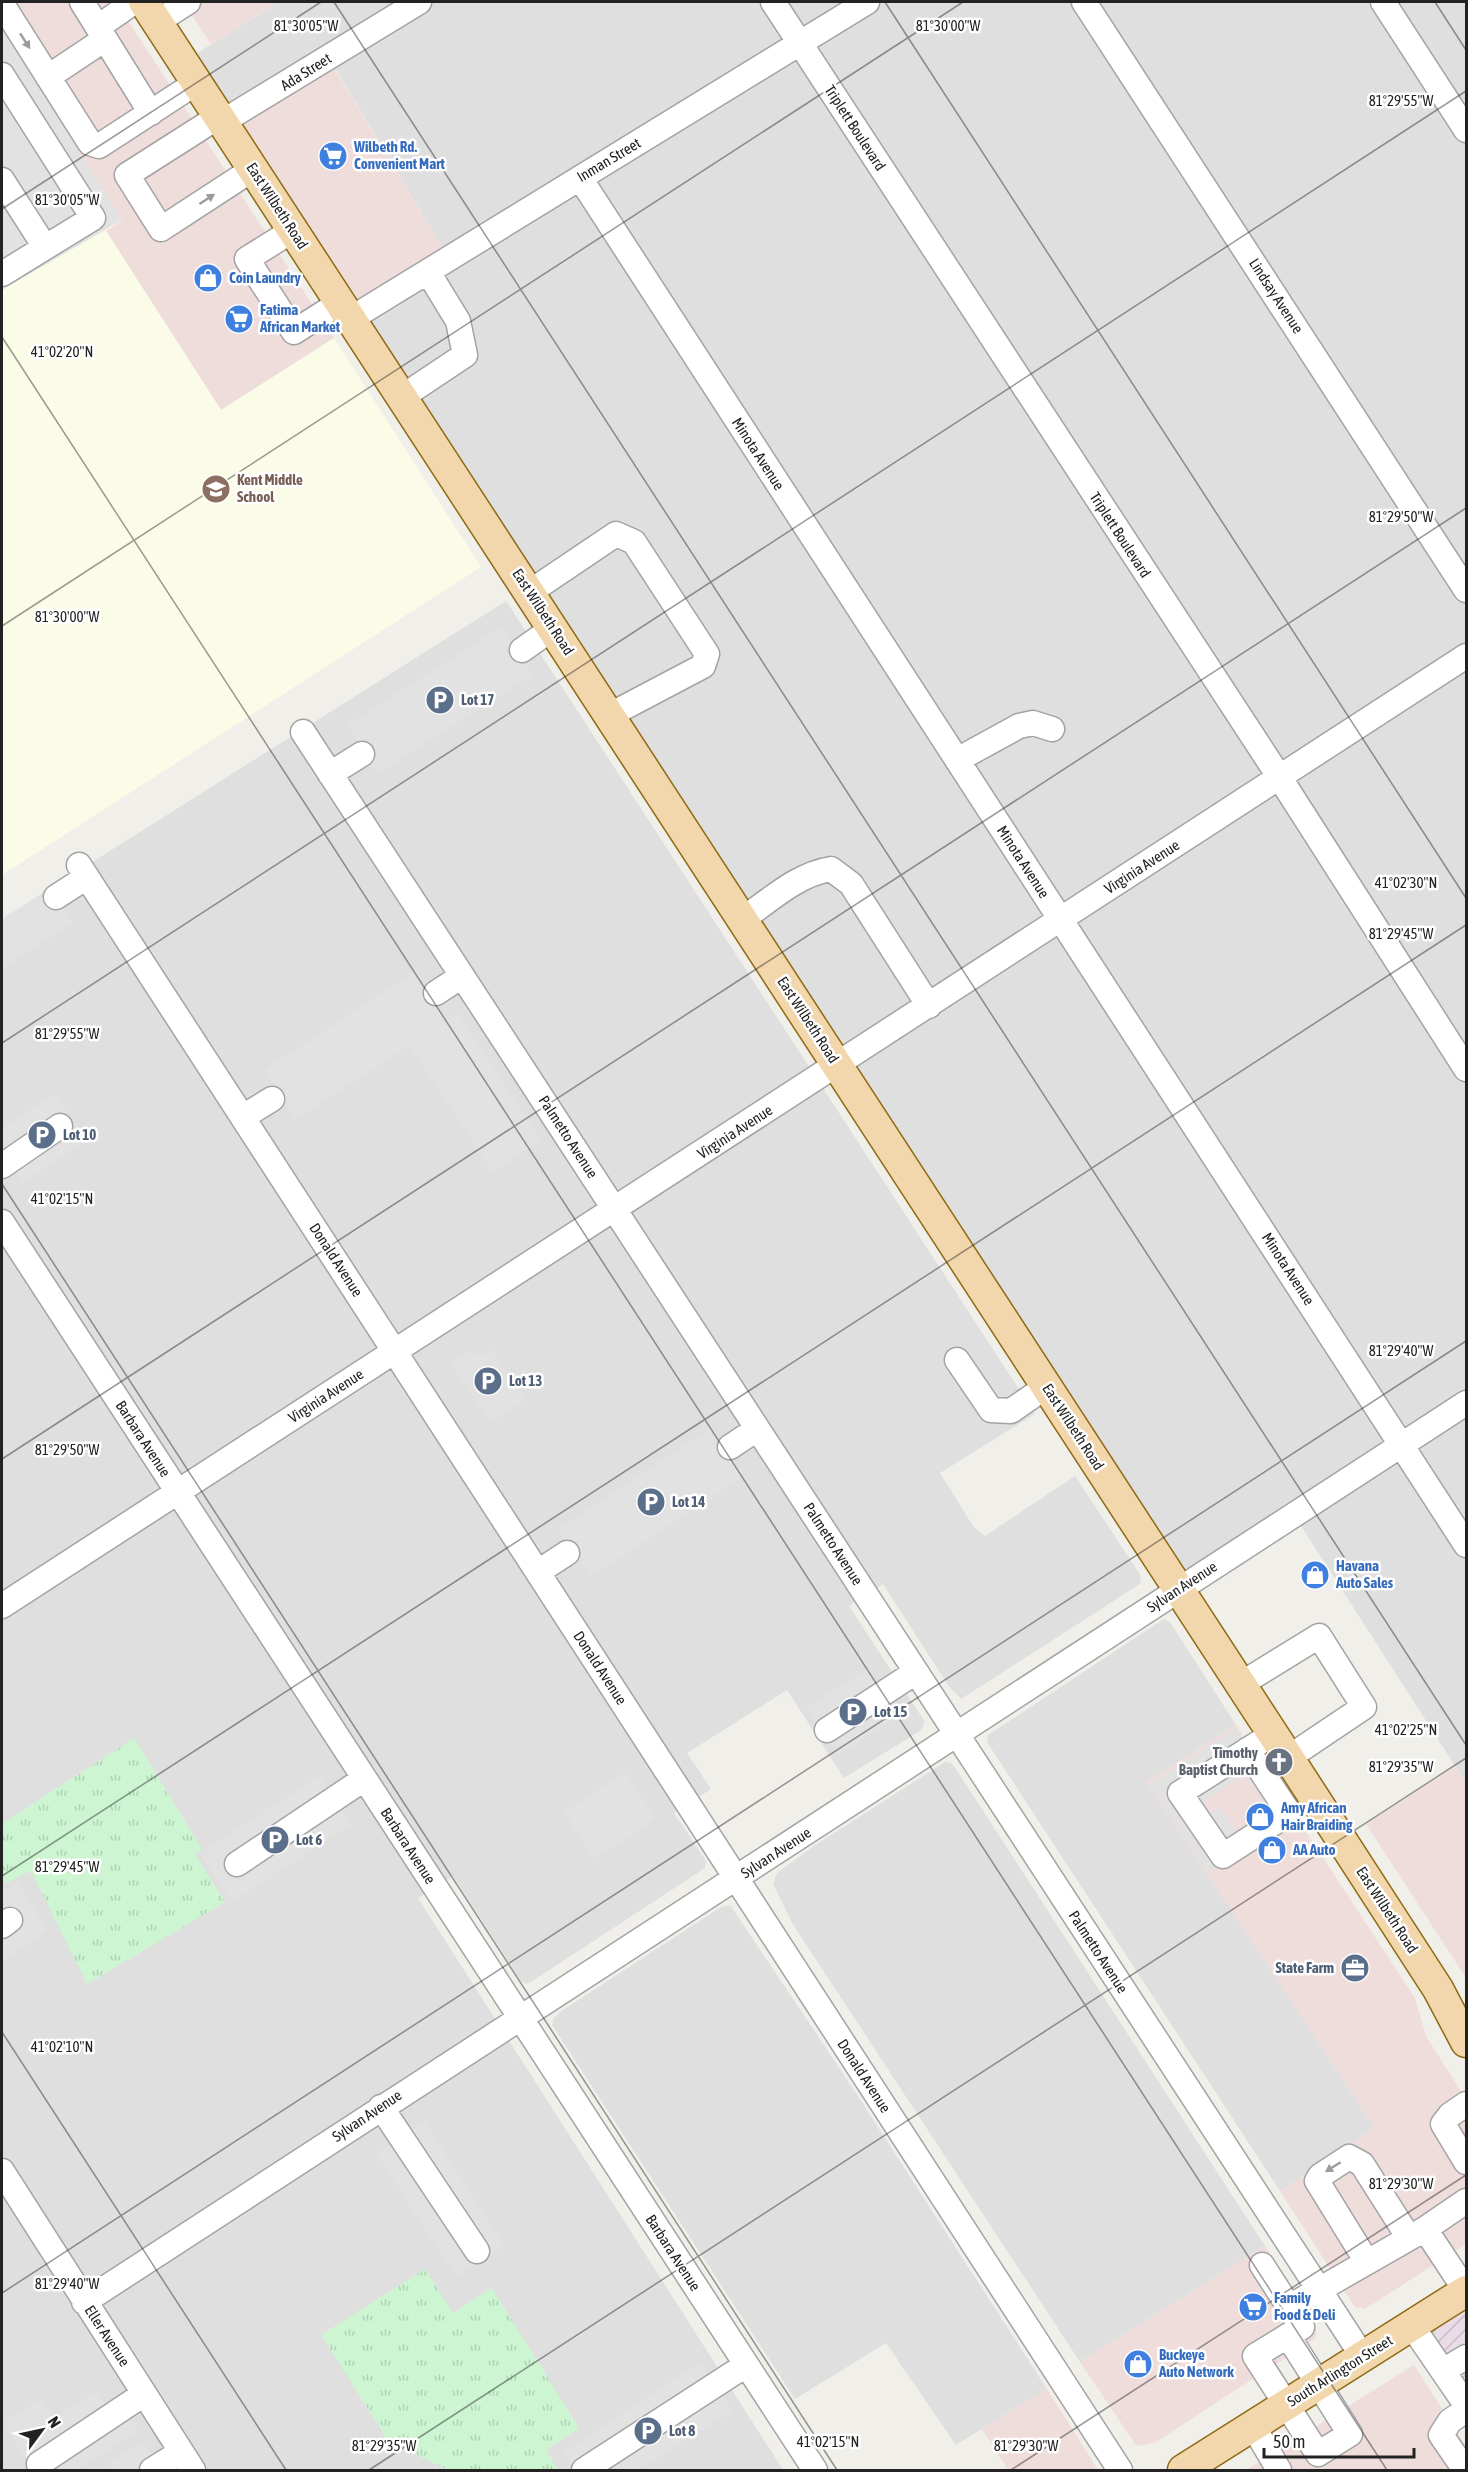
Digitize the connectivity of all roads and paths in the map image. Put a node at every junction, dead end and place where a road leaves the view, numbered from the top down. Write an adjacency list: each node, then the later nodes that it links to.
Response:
1 (82, 2): 11 (street)
2 (134, 2): 11 (street)
3 (188, 2): 10 (street)
4 (419, 2): 17 (street, Ada Street)
5 (773, 2): 12 (street, Triplett Boulevard)
6 (867, 2): 12 (street, Inman Street)
7 (1084, 2): 28 (street, Lindsay Avenue)
8 (1383, 2): 18 (street)
9 (2, 4): 14 (street, one-way to 14)
10 (150, 12): 15 (main road, East Wilbeth Road)
11 (101, 33): 14 (street); 16 (street)
12 (800, 44): 20 (street, Inman Street); 39 (street, Triplett Boulevard)
13 (2, 75): 23 (street)
14 (48, 78): 16 (street)
15 (196, 83): 16 (street); 17 (main road, East Wilbeth Road)
16 (151, 113)
17 (220, 120): 19 (main road, East Wilbeth Road); 19 (street, Ada Street, one-way to 19)
18 (1467, 130)
19 (253, 170): 22 (main road, East Wilbeth Road)
20 (580, 178): 24 (street, Inman Street); 37 (street, Minota Avenue)
21 (2, 180): 23 (street)
22 (293, 230): 26 (main road, East Wilbeth Road); 26 (street, Inman Street)
23 (45, 247): 25 (street)
24 (429, 272): 26 (street, Inman Street); 27 (street)
25 (2, 274)
26 (346, 310): 27 (main road, East Wilbeth Road)
27 (402, 397): 29 (main road, East Wilbeth Road)
28 (1467, 590)
29 (530, 592): 30 (main road, East Wilbeth Road); 33 (street)
30 (553, 628): 31 (street); 33 (main road, East Wilbeth Road)
31 (522, 650)
32 (1467, 656): 39 (street, Virginia Avenue)
33 (610, 715): 41 (main road, East Wilbeth Road)
34 (1052, 729): 37 (street)
35 (303, 732): 38 (street, Palmetto Avenue)
36 (362, 754): 38 (street)
37 (957, 760): 42 (street, Minota Avenue)
38 (330, 774): 43 (street, Palmetto Avenue)
39 (1280, 778): 42 (street, Virginia Avenue); 47 (street, Triplett Boulevard)
40 (56, 897): 49 (street, Donald Avenue)
41 (743, 919): 45 (street); 46 (main road, East Wilbeth Road)
42 (1060, 919): 45 (street, Virginia Avenue); 59 (street, Minota Avenue)
43 (462, 975): 44 (street); 52 (street, Palmetto Avenue)
44 (436, 993)
45 (929, 1006): 46 (street, Virginia Avenue)
46 (838, 1066): 52 (street, Virginia Avenue); 56 (main road, East Wilbeth Road)
47 (1467, 1069)
48 (272, 1099): 49 (street)
49 (243, 1117): 54 (street, Donald Avenue)
50 (60, 1126): 51 (street)
51 (2, 1166)
52 (616, 1210): 54 (street, Virginia Avenue); 58 (street, Palmetto Avenue)
53 (2, 1222): 61 (street, Barbara Avenue)
54 (395, 1352): 61 (street, Virginia Avenue); 64 (street, Donald Avenue)
55 (957, 1360): 56 (street)
56 (1047, 1386): 65 (main road, East Wilbeth Road)
57 (1467, 1403): 59 (street, Sylvan Avenue)
58 (757, 1429): 60 (street); 67 (street, Palmetto Avenue)
59 (1403, 1444): 62 (street, Minota Avenue); 65 (street, Sylvan Avenue)
60 (730, 1447)
61 (177, 1491): 66 (street, Virginia Avenue); 73 (street, Barbara Avenue)
62 (1467, 1545)
63 (567, 1553): 64 (street)
64 (538, 1572): 75 (street, Donald Avenue)
65 (1179, 1590): 68 (main road, East Wilbeth Road); 70 (street, Sylvan Avenue)
66 (2, 1606)
67 (916, 1672): 69 (street); 70 (street, Palmetto Avenue)
68 (1240, 1684): 71 (main road, East Wilbeth Road); 71 (street)
69 (828, 1730)
70 (956, 1734): 75 (street, Sylvan Avenue); 87 (street, Palmetto Avenue)
71 (1280, 1746): 72 (street); 77 (main road, East Wilbeth Road)
72 (1247, 1750): 72 (street)
73 (364, 1779): 74 (street); 76 (street, Barbara Avenue)
74 (237, 1864)
75 (736, 1878): 76 (street, Sylvan Avenue); 108 (street, Donald Avenue)
76 (521, 2019): 79 (street, Sylvan Avenue); 95 (street, Barbara Avenue)
77 (1467, 2042)
78 (1467, 2104): 80 (street)
79 (381, 2107): 84 (street); 89 (street, Sylvan Avenue)
80 (1467, 2162)
81 (2, 2171): 89 (street, Eller Avenue)
82 (1467, 2201): 83 (street)
83 (1417, 2233): 85 (street); 85 (street, one-way to 85); 88 (street)
84 (477, 2251)
85 (1367, 2262): 87 (street)
86 (1262, 2265): 90 (street)
87 (1318, 2289): 90 (street); 93 (street, Palmetto Avenue)
88 (1467, 2291): 91 (main road, South Arlington Street)
89 (84, 2301): 98 (street, Eller Avenue)
90 (1289, 2307): 92 (street)
91 (1412, 2326): 93 (main road, South Arlington Street); 96 (street)
92 (1288, 2336): 97 (street); 100 (street)
93 (1363, 2357): 97 (main road, South Arlington Street)
94 (1467, 2357): 96 (street)
95 (746, 2365): 106 (street); 107 (street, Barbara Avenue)
96 (1444, 2370): 99 (street)
97 (1319, 2385): 100 (main road, South Arlington Street); 100 (street)
98 (144, 2394): 103 (street, Eller Avenue); 104 (street)
99 (1467, 2404)
100 (1286, 2405): 102 (main road, South Arlington Street)
101 (1467, 2410): 111 (street)
102 (1253, 2426): 109 (main road, South Arlington Street); 110 (street)
103 (188, 2461): 105 (street)
104 (39, 2464)
105 (152, 2470)
106 (584, 2470)
107 (815, 2470)
108 (1120, 2470)
109 (1183, 2470)
110 (1280, 2470)
111 (1465, 2470)

